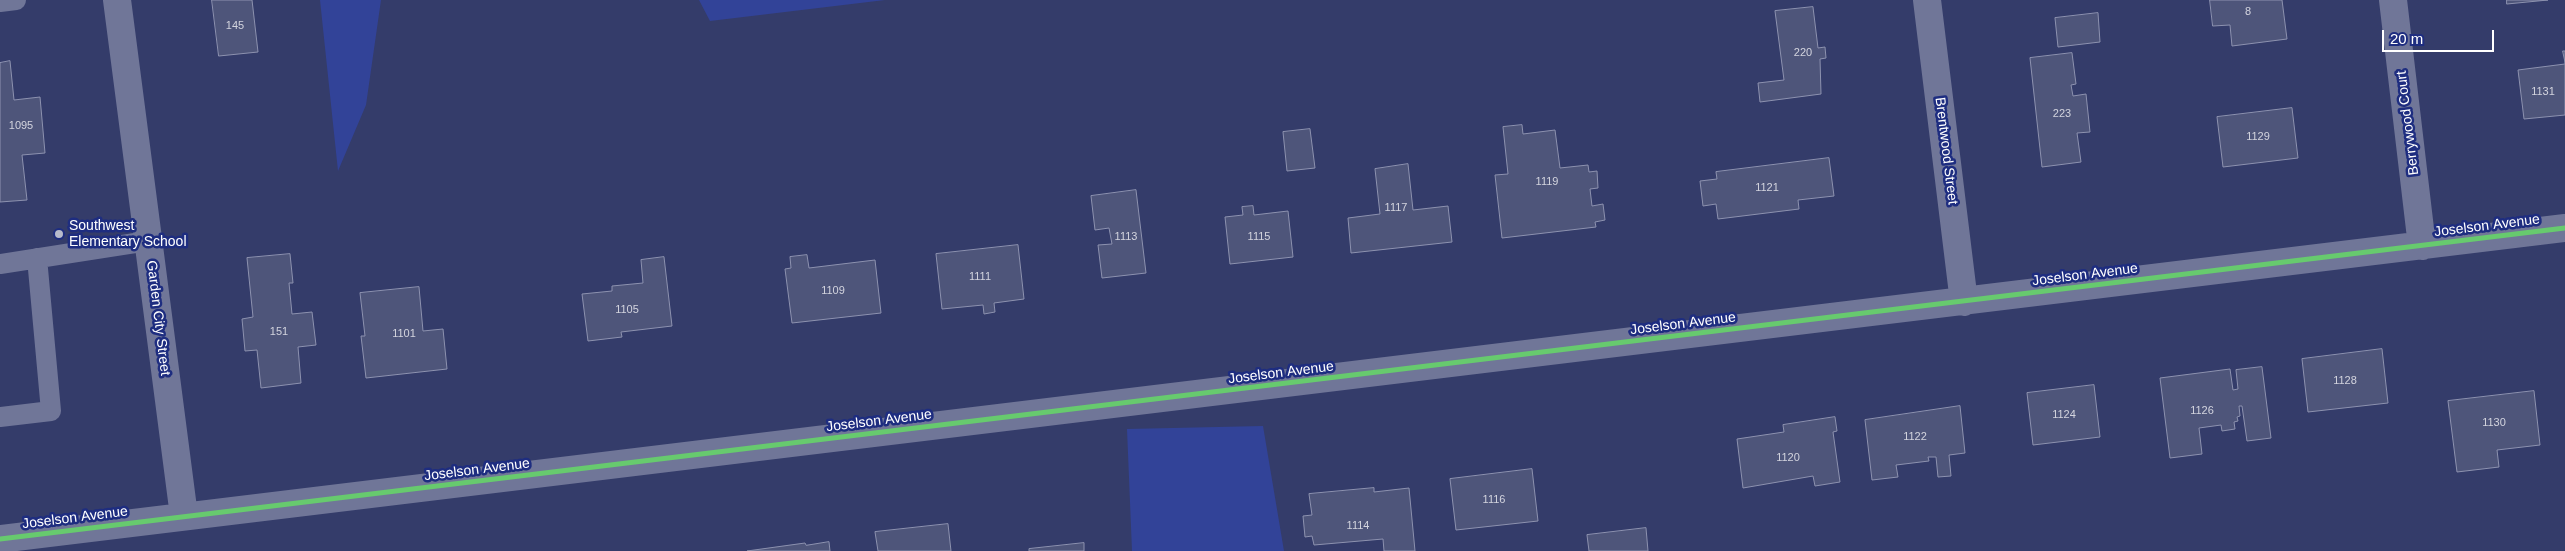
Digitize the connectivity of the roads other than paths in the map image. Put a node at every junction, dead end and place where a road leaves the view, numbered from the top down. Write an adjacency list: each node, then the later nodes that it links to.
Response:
1 (16, 0): 5 (lane)
2 (117, 0): 7 (street, Garden City Street)
3 (1927, 0): 11 (street, Brentwood Street)
4 (2393, 0): 8 (street, Berrywood Court)
5 (0, 2)
6 (2565, 228): 8 (street, Joselson Avenue)
7 (148, 241): 9 (lane); 13 (street, Garden City Street)
8 (2422, 246): 11 (street, Joselson Avenue)
9 (37, 258): 10 (lane); 12 (lane)
10 (0, 264)
11 (1964, 302): 13 (street, Joselson Avenue)
12 (0, 417)
13 (184, 516): 14 (street, Joselson Avenue)
14 (0, 539)

